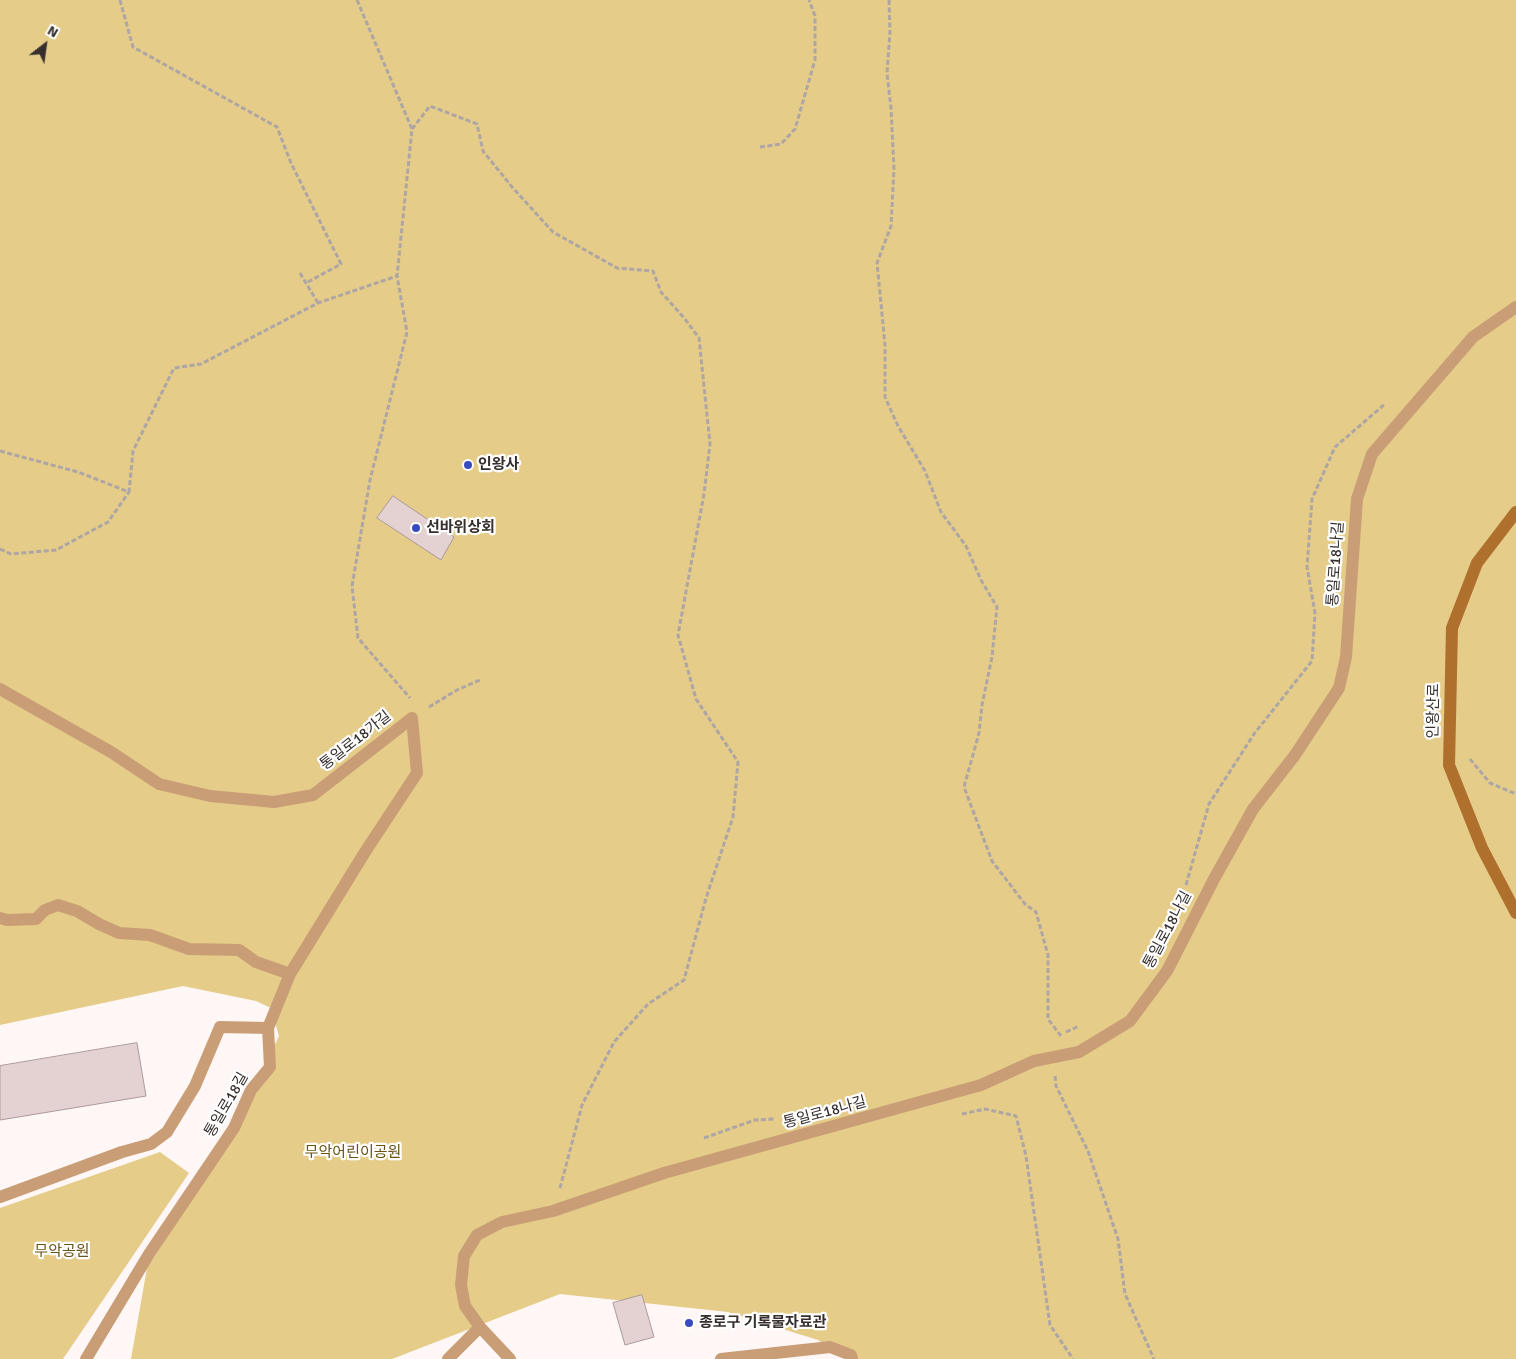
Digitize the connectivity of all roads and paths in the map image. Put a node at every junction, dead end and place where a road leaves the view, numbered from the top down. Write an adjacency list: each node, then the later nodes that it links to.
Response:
1 (120, 0): 9 (path)
2 (357, 0): 5 (path)
3 (809, 0): 6 (path)
4 (889, 0): 25 (path)
5 (412, 129): 8 (path); 29 (path)
6 (760, 147)
7 (300, 273): 9 (path)
8 (397, 276): 10 (path); 18 (path)
9 (306, 283): 10 (path)
10 (318, 303): 13 (path)
11 (1516, 307): 25 (street, 통일로18나길)
12 (0, 450): 13 (path)
13 (129, 492): 15 (path)
14 (1516, 512): 19 (street, 인왕산로)
15 (0, 550)
16 (482, 679): 18 (path)
17 (0, 689): 18 (street, 통일로18가길)
18 (412, 718): 23 (street, 통일로18가길)
19 (1450, 735): 20 (path); 21 (street, 인왕산로)
20 (1516, 794)
21 (1516, 913)
22 (0, 918): 23 (street)
23 (290, 974): 24 (street, 통일로18가길)
24 (268, 1028): 30 (street); 32 (street, 통일로18길)
25 (1079, 1052): 31 (street, 통일로18나길)
26 (957, 1115): 37 (path)
27 (784, 1119): 28 (path)
28 (700, 1140)
29 (559, 1190)
30 (0, 1197)
31 (480, 1327): 33 (street); 34 (street, 통일로18나길)
32 (86, 1359)
33 (448, 1359)
34 (510, 1359)
35 (721, 1359): 36 (street)
36 (852, 1359)
37 (1072, 1359)

